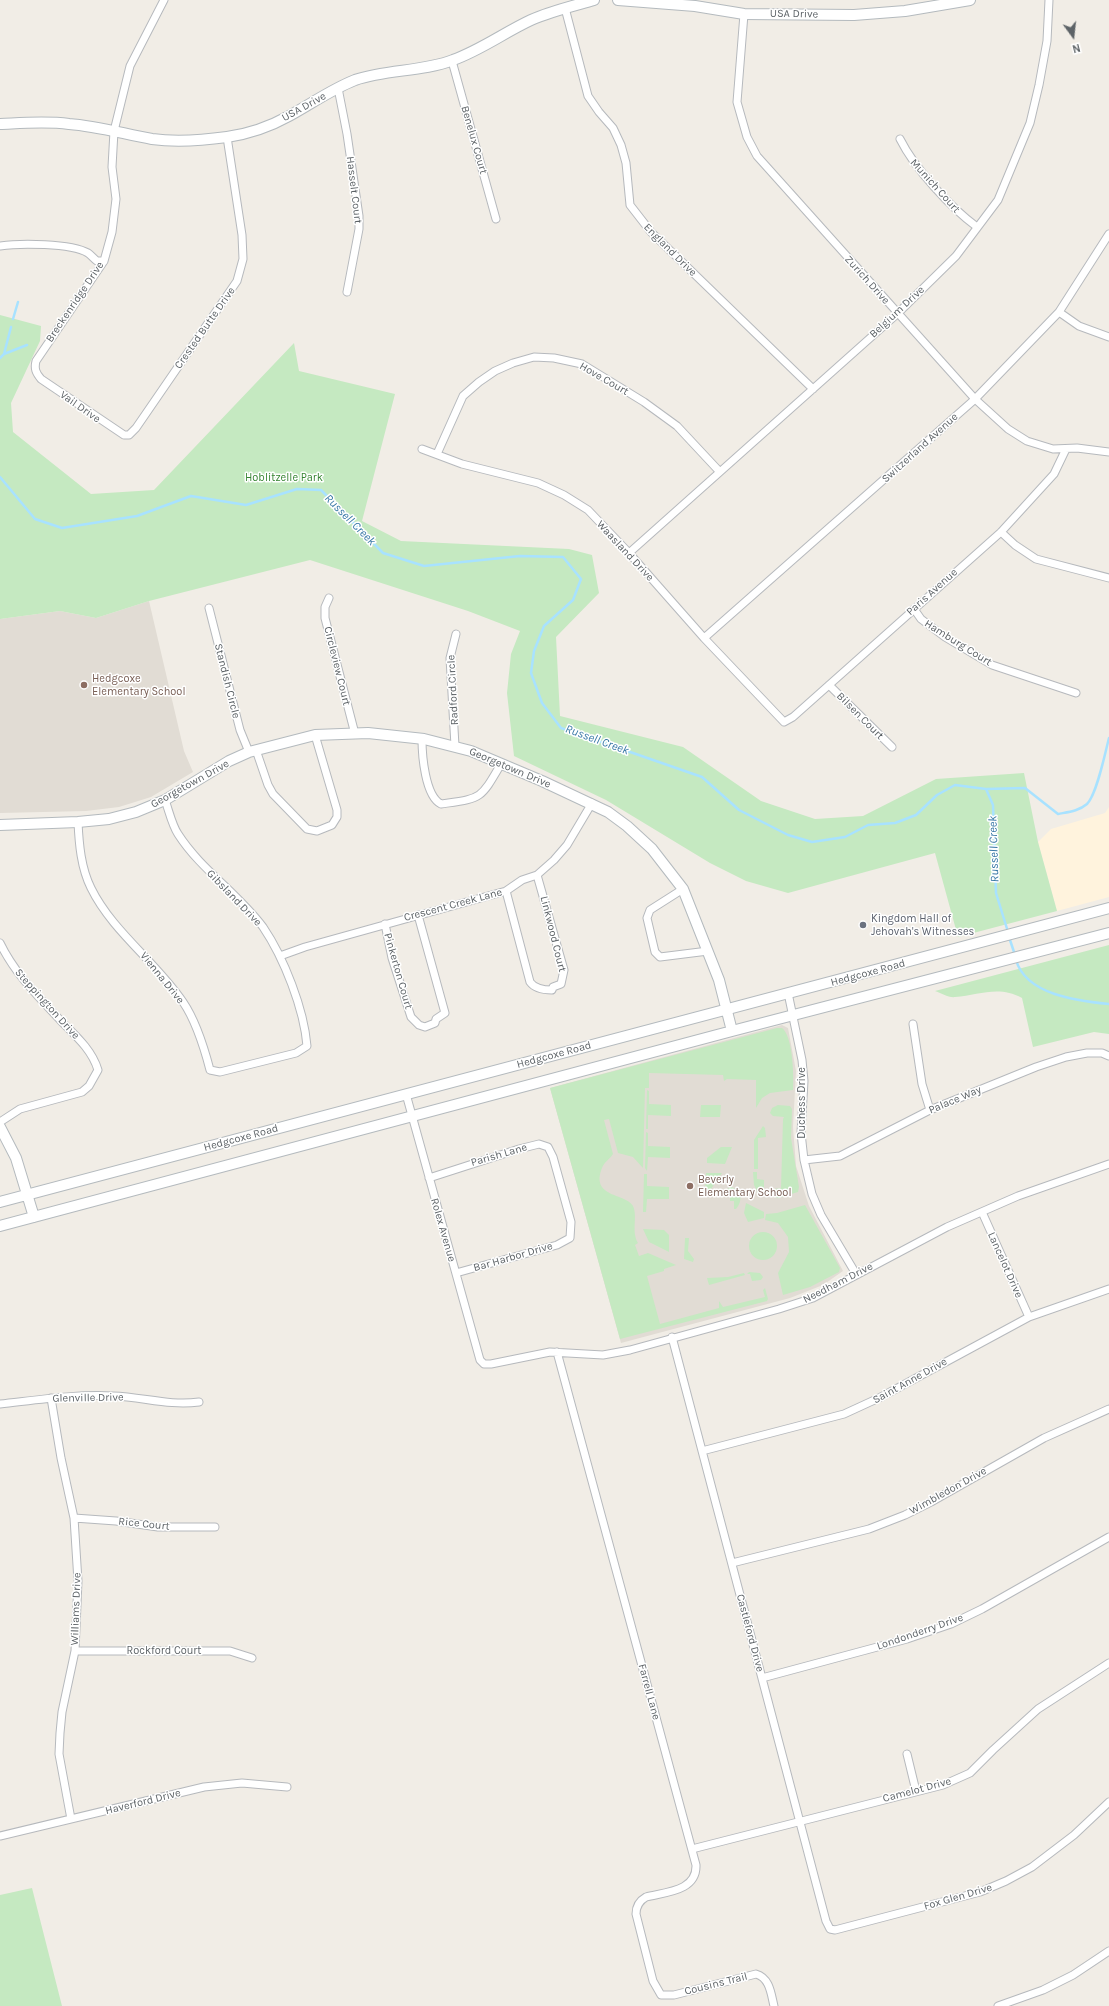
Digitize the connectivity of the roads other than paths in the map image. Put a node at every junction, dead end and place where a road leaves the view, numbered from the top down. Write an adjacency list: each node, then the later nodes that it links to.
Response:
1 (164, 0): 12 (street, Breckenridge Drive)
2 (594, 0): 7 (main road, USA Drive)
3 (618, 0): 4 (main road, USA Drive)
4 (628, 0): 8 (main road, USA Drive)
5 (970, 0): 8 (main road, USA Drive)
6 (1049, 0): 16 (street, Belgium Drive)
7 (565, 8): 9 (main road, USA Drive); 25 (street, England Drive)
8 (744, 14): 22 (street, Zurich Drive)
9 (452, 61): 10 (main road, USA Drive); 15 (street, Benelux Court)
10 (338, 88): 13 (main road, USA Drive); 20 (street, Hasselt Court)
11 (0, 124): 12 (main road, USA Drive)
12 (114, 131): 13 (main road, USA Drive); 19 (street, Breckenridge Drive)
13 (227, 137): 27 (street, Crested Butte Drive)
14 (900, 140): 16 (street, Munich Court)
15 (496, 219)
16 (977, 226): 22 (street, Belgium Drive)
17 (1109, 234): 21 (street, Switzerland Avenue)
18 (0, 246): 19 (street)
19 (104, 261): 24 (street, Breckenridge Drive)
20 (347, 292)
21 (1059, 312): 23 (street); 26 (street, Switzerland Avenue)
22 (897, 314): 25 (street, Belgium Drive); 26 (street, Zurich Drive)
23 (1109, 337)
24 (35, 372): 27 (street, Vail Drive)
25 (813, 389): 32 (street, Belgium Drive)
26 (975, 399): 29 (street, Zurich Drive); 40 (street, Switzerland Avenue)
27 (129, 435)
28 (422, 449): 31 (street, Waasland Drive)
29 (1066, 449): 30 (street, Zurich Drive); 33 (street, Paris Avenue)
30 (1109, 452)
31 (437, 454): 32 (street, Hove Court); 34 (street, Waasland Drive)
32 (719, 471): 34 (street, Belgium Drive)
33 (1001, 532): 35 (street); 38 (street, Paris Avenue)
34 (629, 553): 40 (street, Waasland Drive)
35 (1109, 578)
36 (329, 598): 44 (street, Circleview Court)
37 (209, 608): 49 (street, Standish Circle)
38 (914, 609): 41 (street, Paris Avenue); 42 (street, Hamburg Court)
39 (456, 634): 47 (street, Radford Circle)
40 (704, 638): 43 (street, Waasland Drive)
41 (829, 685): 43 (street, Paris Avenue); 48 (street, Bilsen Court)
42 (1076, 693)
43 (784, 722)
44 (355, 734): 45 (main road, Georgetown Drive); 46 (main road, Georgetown Drive)
45 (315, 735): 49 (main road, Georgetown Drive); 49 (street, Standish Circle)
46 (422, 739): 47 (main road, Georgetown Drive); 50 (street)
47 (455, 746): 50 (main road, Georgetown Drive)
48 (892, 747)
49 (252, 751): 51 (main road, Georgetown Drive)
50 (501, 764): 52 (main road, Georgetown Drive)
51 (165, 800): 53 (main road, Georgetown Drive); 64 (street, Gibsland Drive)
52 (592, 804): 55 (street, Crescent Creek Lane); 56 (main road, Georgetown Drive)
53 (78, 822): 54 (main road, Georgetown Drive); 70 (street, Vienna Drive)
54 (0, 825)
55 (537, 875): 57 (street, Crescent Creek Lane); 57 (street, Linkwood Court)
56 (683, 890): 63 (main road, Georgetown Drive); 63 (street)
57 (506, 892): 59 (street, Crescent Creek Lane)
58 (1109, 908): 65 (main road, Hedgcoxe Road)
59 (418, 915): 60 (street, Crescent Creek Lane); 60 (street, Pinkerton Court)
60 (385, 924): 64 (street, Crescent Creek Lane)
61 (1109, 933): 67 (main road, Hedgcoxe Road)
62 (0, 943): 75 (street, Steppington Drive)
63 (708, 951): 66 (main road, Georgetown Drive)
64 (280, 956): 70 (street, Gibsland Drive)
65 (788, 993): 66 (main road, Hedgcoxe Road); 67 (street, Duchess Drive)
66 (726, 1009): 69 (main road, Georgetown Drive); 72 (main road, Hedgcoxe Road)
67 (793, 1015): 69 (main road, Hedgcoxe Road); 77 (street, Duchess Drive)
68 (913, 1024): 73 (street)
69 (732, 1031): 74 (main road, Hedgcoxe Road)
70 (307, 1046)
71 (1109, 1056): 73 (street, Palace Way)
72 (406, 1094): 74 (street, Rolex Avenue); 80 (main road, Hedgcoxe Road)
73 (930, 1110): 77 (street, Palace Way)
74 (412, 1117): 79 (street, Rolex Avenue); 83 (main road, Hedgcoxe Road)
75 (0, 1122)
76 (0, 1127): 80 (main road)
77 (804, 1160): 87 (street, Duchess Drive)
78 (1109, 1164): 82 (street, Needham Drive)
79 (429, 1178): 85 (street, Parish Lane); 86 (street, Rolex Avenue)
80 (27, 1195): 81 (main road, Hedgcoxe Road); 83 (main road)
81 (0, 1202)
82 (982, 1212): 87 (street, Needham Drive); 89 (street, Lancelot Drive)
83 (34, 1217): 84 (main road, Hedgcoxe Road)
84 (0, 1226)
85 (570, 1238): 86 (street, Bar Harbor Drive)
86 (456, 1273): 92 (street, Rolex Avenue)
87 (856, 1274): 90 (street, Needham Drive)
88 (1109, 1289): 89 (street, Saint Anne Drive)
89 (1029, 1317): 97 (street, Saint Anne Drive)
90 (672, 1337): 91 (street, Needham Drive); 97 (street, Castleford Drive)
91 (557, 1352): 92 (street, Needham Drive); 113 (street, Farrell Lane)
92 (484, 1364)
93 (51, 1398): 94 (street, Glenville Drive); 95 (street, Glenville Drive); 98 (street, Williams Drive)
94 (199, 1402)
95 (0, 1404)
96 (1109, 1409): 101 (street, Wimbledon Drive)
97 (702, 1451): 101 (street, Castleford Drive)
98 (74, 1518): 99 (street, Rice Court); 102 (street, Williams Drive)
99 (215, 1527)
100 (1109, 1538): 105 (street, Londonderry Drive)
101 (732, 1563): 105 (street, Castleford Drive)
102 (75, 1651): 103 (street, Rockford Court); 110 (street, Williams Drive)
103 (252, 1658)
104 (1109, 1663): 108 (street, Camelot Drive)
105 (762, 1678): 111 (street, Castleford Drive)
106 (907, 1754): 108 (street)
107 (287, 1787): 110 (street, Haverford Drive)
108 (916, 1791): 111 (street, Camelot Drive)
109 (1109, 1802): 114 (street, Fox Glen Drive)
110 (71, 1819): 112 (street, Haverford Drive)
111 (800, 1821): 113 (street, Camelot Drive); 114 (street, Castleford Drive)
112 (0, 1836)
113 (692, 1849): 116 (street, Farrell Lane)
114 (830, 1928)
115 (1109, 1951): 118 (street)
116 (661, 1995): 117 (street, Cousins Trail)
117 (774, 2006)
118 (998, 2006)

